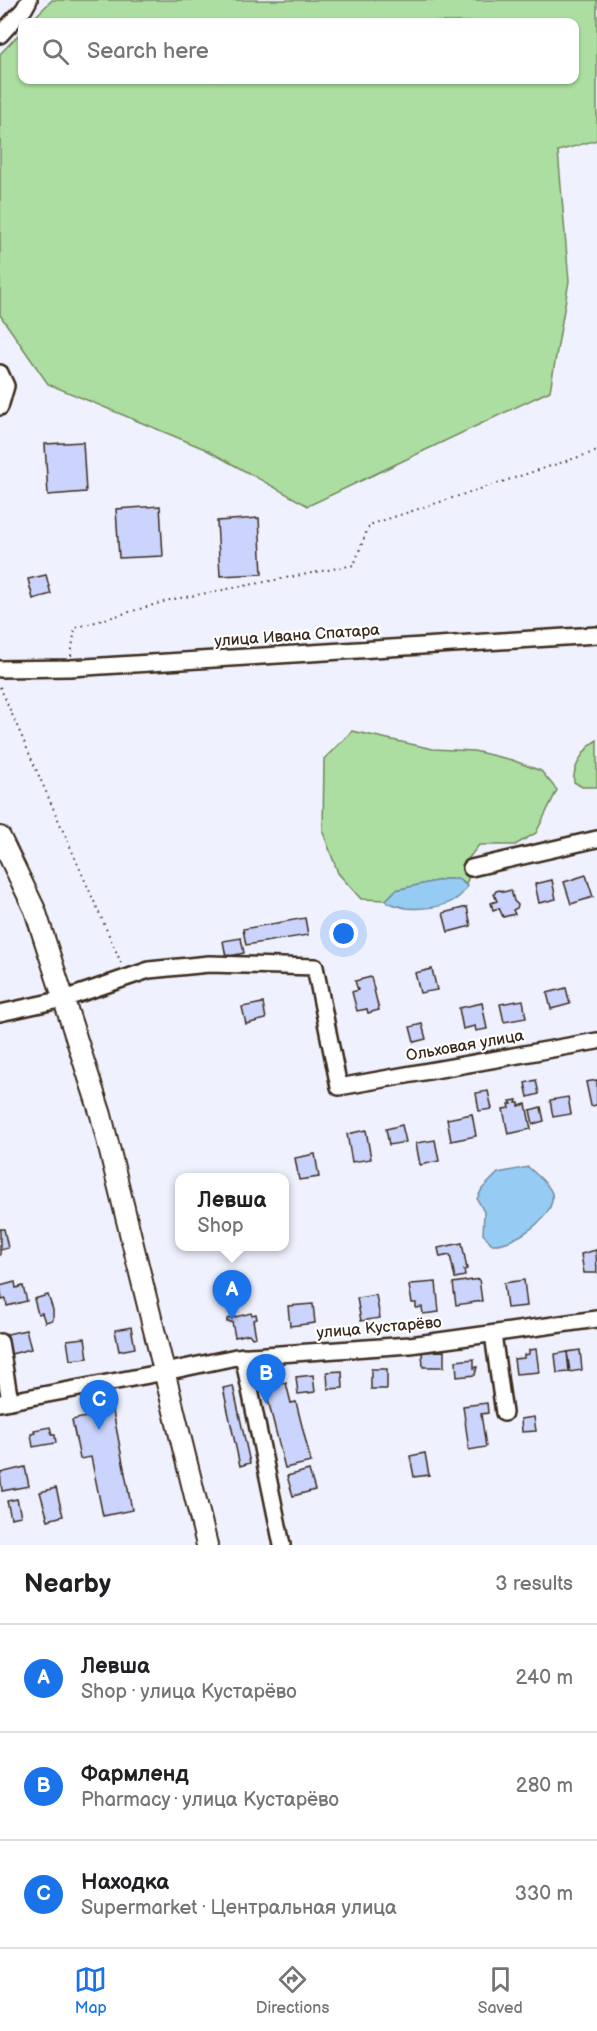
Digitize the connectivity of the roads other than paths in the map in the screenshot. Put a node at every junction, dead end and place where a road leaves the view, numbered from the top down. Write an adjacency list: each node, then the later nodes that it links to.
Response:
1 (29, 0): 2 (street)
2 (0, 35)
3 (0, 373): 4 (street)
4 (0, 407)
5 (597, 635): 6 (street, улица Ивана Спатара)
6 (0, 669)
7 (0, 837): 9 (main road)
8 (597, 840): 10 (street)
9 (6, 862): 11 (main road)
10 (471, 868)
11 (63, 999): 12 (street); 13 (street, Ольховая улица); 18 (main road)
12 (0, 1013)
13 (597, 1041)
14 (597, 1319): 15 (street, улица Кустарёво)
15 (493, 1334): 17 (street, улица Кустарёво); 20 (street)
16 (0, 1342): 19 (street)
17 (243, 1356): 18 (street, улица Кустарёво); 22 (street)
18 (165, 1372): 19 (street, улица Кустарёво); 21 (main road)
19 (5, 1402)
20 (504, 1413)
21 (207, 1545)
22 (282, 1545)

